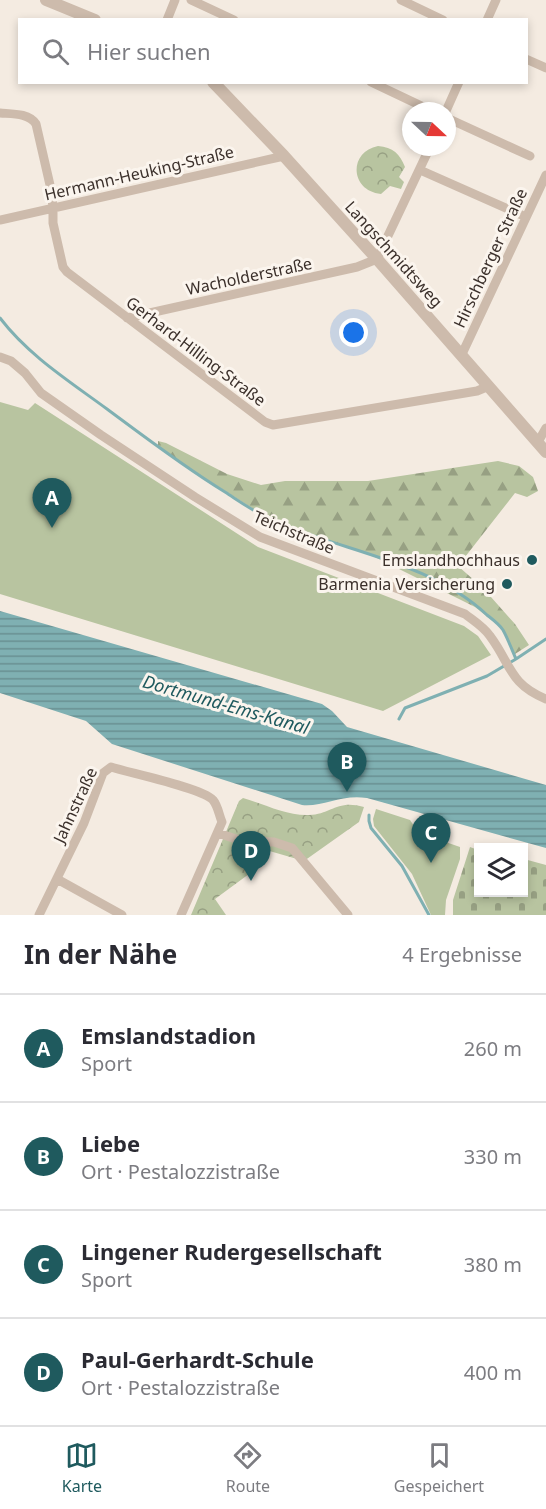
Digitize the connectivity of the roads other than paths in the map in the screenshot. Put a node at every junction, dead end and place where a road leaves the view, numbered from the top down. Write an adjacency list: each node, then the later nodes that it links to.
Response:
1 (46, 0): 6 (street)
2 (175, 0): 7 (street)
3 (191, 0): 8 (street)
4 (401, 0): 9 (street)
5 (496, 0): 10 (street)
6 (90, 18)
7 (168, 18)
8 (230, 18)
9 (439, 18)
10 (488, 18)
11 (528, 60): 12 (street)
12 (546, 68)
13 (215, 84): 20 (street, Langschmidtsweg)
14 (375, 84): 16 (street)
15 (458, 84): 17 (street)
16 (413, 102)
17 (450, 102)
18 (0, 113): 25 (street, Gerhard-Hilling-Straße)
19 (456, 122): 22 (street)
20 (284, 156): 25 (street, Hermann-Heuking-Straße); 28 (street, Langschmidtsweg)
21 (426, 156): 23 (street)
22 (530, 156)
23 (420, 170): 26 (street); 28 (street)
24 (546, 176): 26 (street, Hirschberger Straße)
25 (53, 207): 27 (street, Hermann-Heuking-Straße); 29 (street, Gerhard-Hilling-Straße)
26 (526, 217): 30 (street, Hirschberger Straße)
27 (0, 220)
28 (377, 259): 29 (street, Wacholderstraße); 30 (street, Langschmidtsweg)
29 (127, 318): 32 (street, Gerhard-Hilling-Straße)
30 (462, 354): 32 (street, Langschmidtsweg)
31 (0, 357): 36 (street, Teichstraße)
32 (489, 386): 34 (street, Langschmidtsweg)
33 (546, 428): 34 (street)
34 (538, 442): 35 (street, Langschmidtsweg)
35 (546, 452)
36 (546, 699)
37 (218, 833): 38 (street, Jahnstraße); 41 (street); 42 (street)
38 (57, 879): 39 (street, Jahnstraße); 40 (street)
39 (39, 915)
40 (122, 915)
41 (182, 915)
42 (348, 915)

